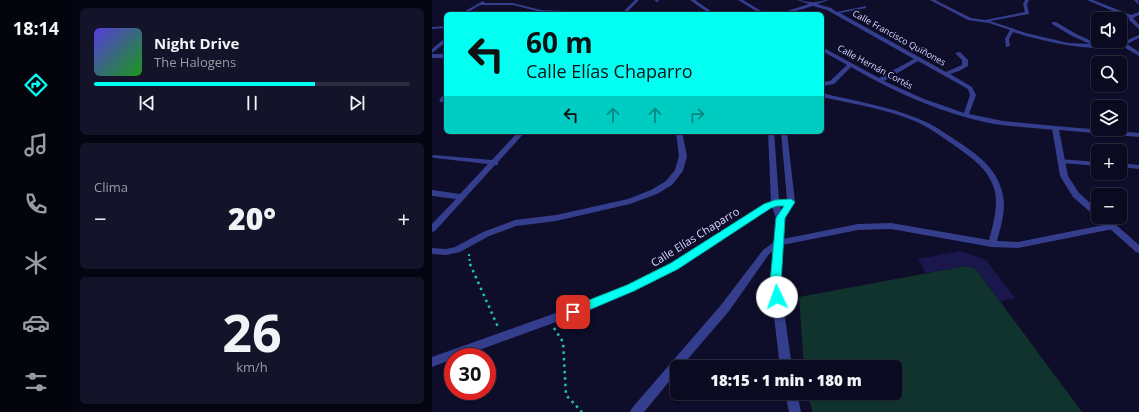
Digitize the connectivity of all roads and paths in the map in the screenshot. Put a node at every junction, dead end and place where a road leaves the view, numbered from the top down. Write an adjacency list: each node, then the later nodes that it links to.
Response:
1 (486, 0): 11 (street)
2 (519, 0): 12 (street)
3 (638, 0): 17 (street)
4 (692, 0): 18 (street)
5 (740, 0): 19 (street)
6 (799, 0): 13 (street, Calle Francisco Quiñones)
7 (827, 0): 13 (street)
8 (932, 0): 24 (street)
9 (1027, 0): 24 (street)
10 (1090, 0): 23 (street)
11 (479, 4): 12 (street); 15 (street)
12 (513, 4): 16 (street)
13 (813, 5): 20 (street); 21 (street, Calle Francisco Quiñones)
14 (865, 7): 21 (street)
15 (465, 12)
16 (565, 12)
17 (625, 12)
18 (710, 12)
19 (761, 12)
20 (787, 12)
21 (836, 13): 43 (street, Calle Francisco Quiñones)
22 (1139, 13): 23 (street)
23 (1131, 17): 28 (street)
24 (985, 21): 29 (street)
25 (1054, 23): 33 (street)
26 (444, 27): 27 (street)
27 (432, 28)
28 (1139, 28)
29 (1012, 30): 34 (street); 35 (street)
30 (1139, 36): 32 (street)
31 (444, 42): 38 (street)
32 (1127, 42)
33 (1091, 43)
34 (1008, 46)
35 (1091, 46)
36 (1127, 46): 40 (street)
37 (824, 49): 45 (street, Calle Hernán Cortés)
38 (432, 51)
39 (958, 53): 46 (street)
40 (1139, 54)
41 (432, 56): 42 (street)
42 (443, 56): 44 (street)
43 (918, 59): 46 (street, Calle Francisco Quiñones); 47 (street)
44 (432, 62)
45 (850, 65): 47 (street, Calle Hernán Cortés); 48 (street)
46 (945, 74): 50 (street, Calle Francisco Quiñones)
47 (879, 81): 50 (street, Calle Hernán Cortés)
48 (824, 85)
49 (824, 96): 73 (street)
50 (966, 115): 51 (street, Calle Hernán Cortés)
51 (1055, 128): 56 (street); 58 (street)
52 (520, 134): 59 (street)
53 (679, 134): 74 (street)
54 (771, 134): 66 (street)
55 (784, 134): 65 (street)
56 (1139, 135)
57 (436, 156): 59 (street)
58 (1062, 161): 60 (street); 67 (street)
59 (494, 163): 64 (street)
60 (1091, 163)
61 (1127, 166): 62 (street)
62 (1139, 167)
63 (432, 193): 64 (street)
64 (463, 197): 71 (street)
65 (791, 202): 66 (street, Calle Elías Chaparro); 68 (street)
66 (775, 203): 68 (street); 77 (street, Calle Elías Chaparro)
67 (1091, 208)
68 (780, 218): 72 (street)
69 (1111, 224): 70 (street)
70 (1113, 226): 73 (street); 75 (street)
71 (432, 229)
72 (778, 243): 73 (street); 79 (street); 83 (street)
73 (992, 244)
74 (468, 245): 76 (street); 78 (path)
75 (1139, 250)
76 (432, 251)
77 (548, 321): 78 (street, Calle Elías Chaparro); 82 (path)
78 (503, 337): 80 (street, Calle Elías Chaparro)
79 (785, 360)
80 (432, 362)
81 (792, 400): 84 (street)
82 (582, 412)
83 (636, 412)
84 (795, 412)

